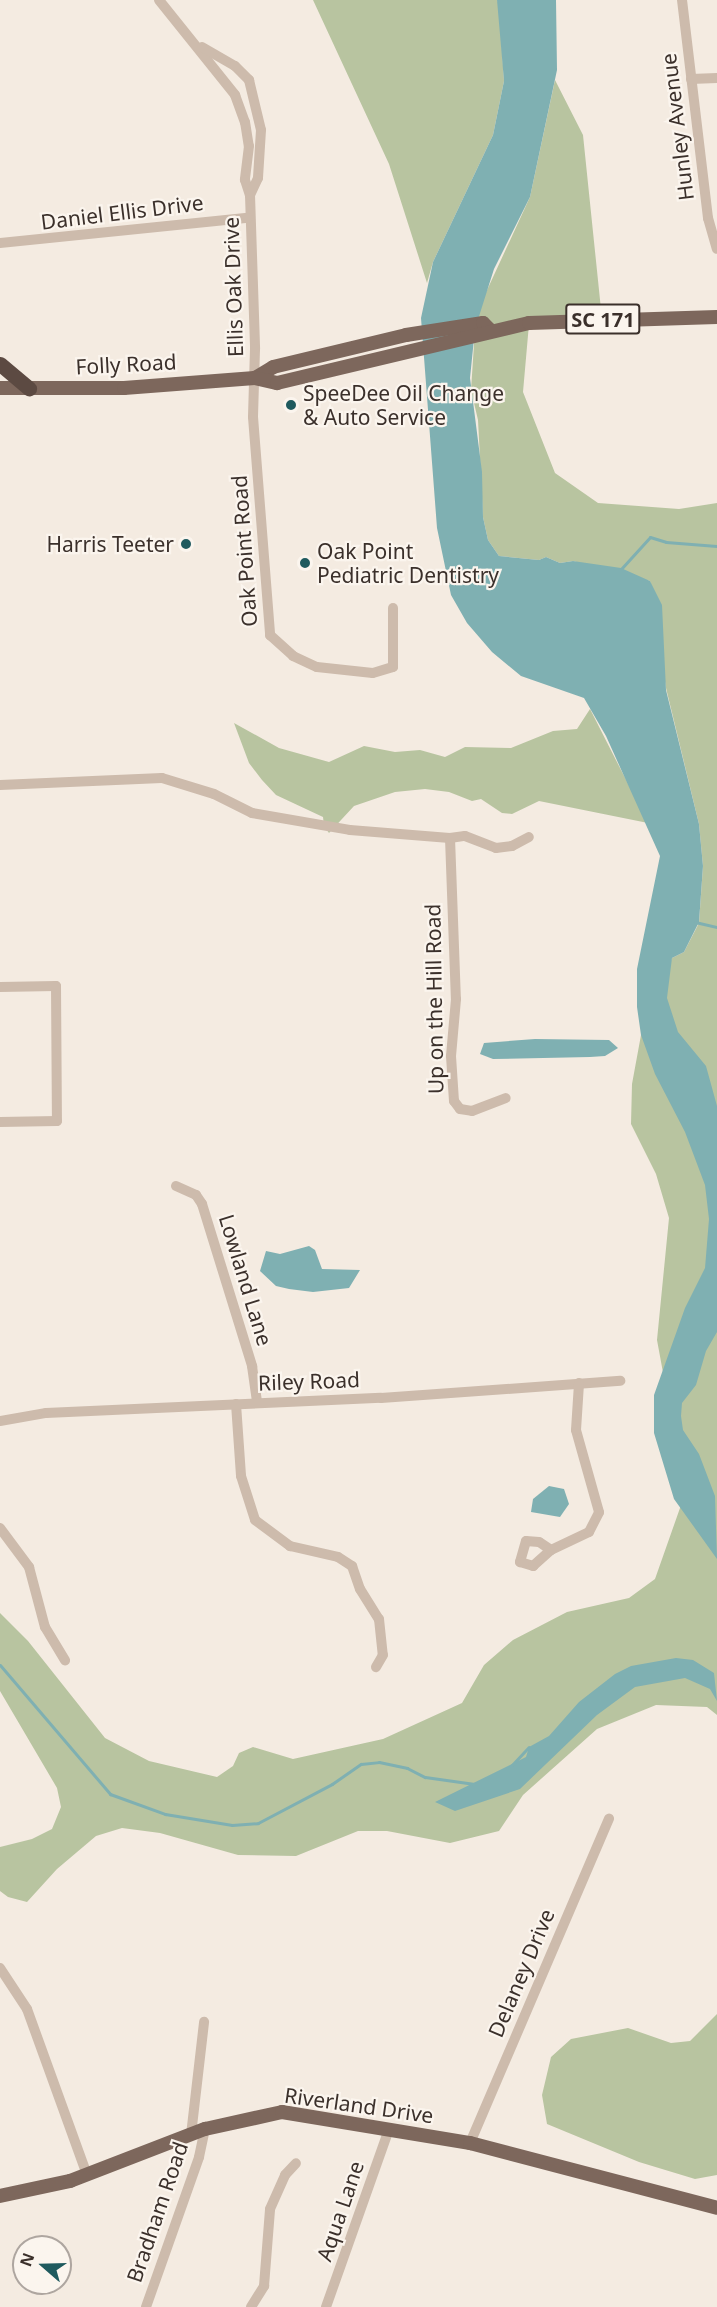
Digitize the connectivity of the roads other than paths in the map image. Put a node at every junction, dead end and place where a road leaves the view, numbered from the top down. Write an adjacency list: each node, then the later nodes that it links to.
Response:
1 (159, 0): 3 (street, Ellis Oak Drive)
2 (682, 0): 5 (street, Hunley Avenue)
3 (199, 46): 6 (street, Ellis Oak Drive); 6 (street, Ellis Oak Drive)
4 (717, 78): 5 (street)
5 (691, 79): 8 (street, Hunley Avenue)
6 (250, 195): 7 (street, Ellis Oak Drive)
7 (248, 218): 9 (street, Daniel Ellis Drive); 14 (street, Ellis Oak Drive)
8 (712, 218): 10 (street, Hunley Avenue)
9 (0, 243)
10 (717, 249)
11 (717, 317): 12 (main road, Folly Road / SC 171)
12 (490, 330): 14 (main road, Folly Road / SC 171); 14 (main road, Folly Road / SC 171)
13 (0, 364): 16 (highway)
14 (255, 378): 16 (main road, Folly Road / SC 171); 17 (street, Oak Point Road)
15 (0, 388): 16 (main road, Folly Road / SC 171)
16 (29, 388)
17 (393, 608)
18 (0, 784): 20 (street)
19 (530, 837): 20 (street)
20 (450, 838): 22 (street, Up on the Hill Road)
21 (0, 987): 23 (street)
22 (506, 1098)
23 (0, 1122)
24 (176, 1186): 27 (street, Lowland Lane)
25 (620, 1381): 26 (street, Riley Road)
26 (579, 1383): 27 (street, Riley Road); 31 (street)
27 (257, 1401): 28 (street, Riley Road)
28 (236, 1404): 29 (street, Riley Road); 33 (street)
29 (0, 1421)
30 (0, 1528): 32 (street)
31 (551, 1550)
32 (64, 1660)
33 (376, 1667)
34 (609, 1818): 40 (street, Delaney Drive)
35 (0, 1968): 42 (street)
36 (204, 2022): 39 (street)
37 (205, 2129): 38 (main road, Riverland Drive); 39 (main road, Riverland Drive); 45 (street, Bradham Road)
38 (389, 2129): 40 (main road, Riverland Drive); 47 (street, Aqua Lane)
39 (191, 2135): 42 (main road, Riverland Drive)
40 (470, 2143): 44 (main road, Riverland Drive)
41 (296, 2163): 46 (street)
42 (87, 2175): 43 (main road, Riverland Drive)
43 (0, 2196)
44 (717, 2208)
45 (146, 2307)
46 (252, 2307)
47 (326, 2307)

